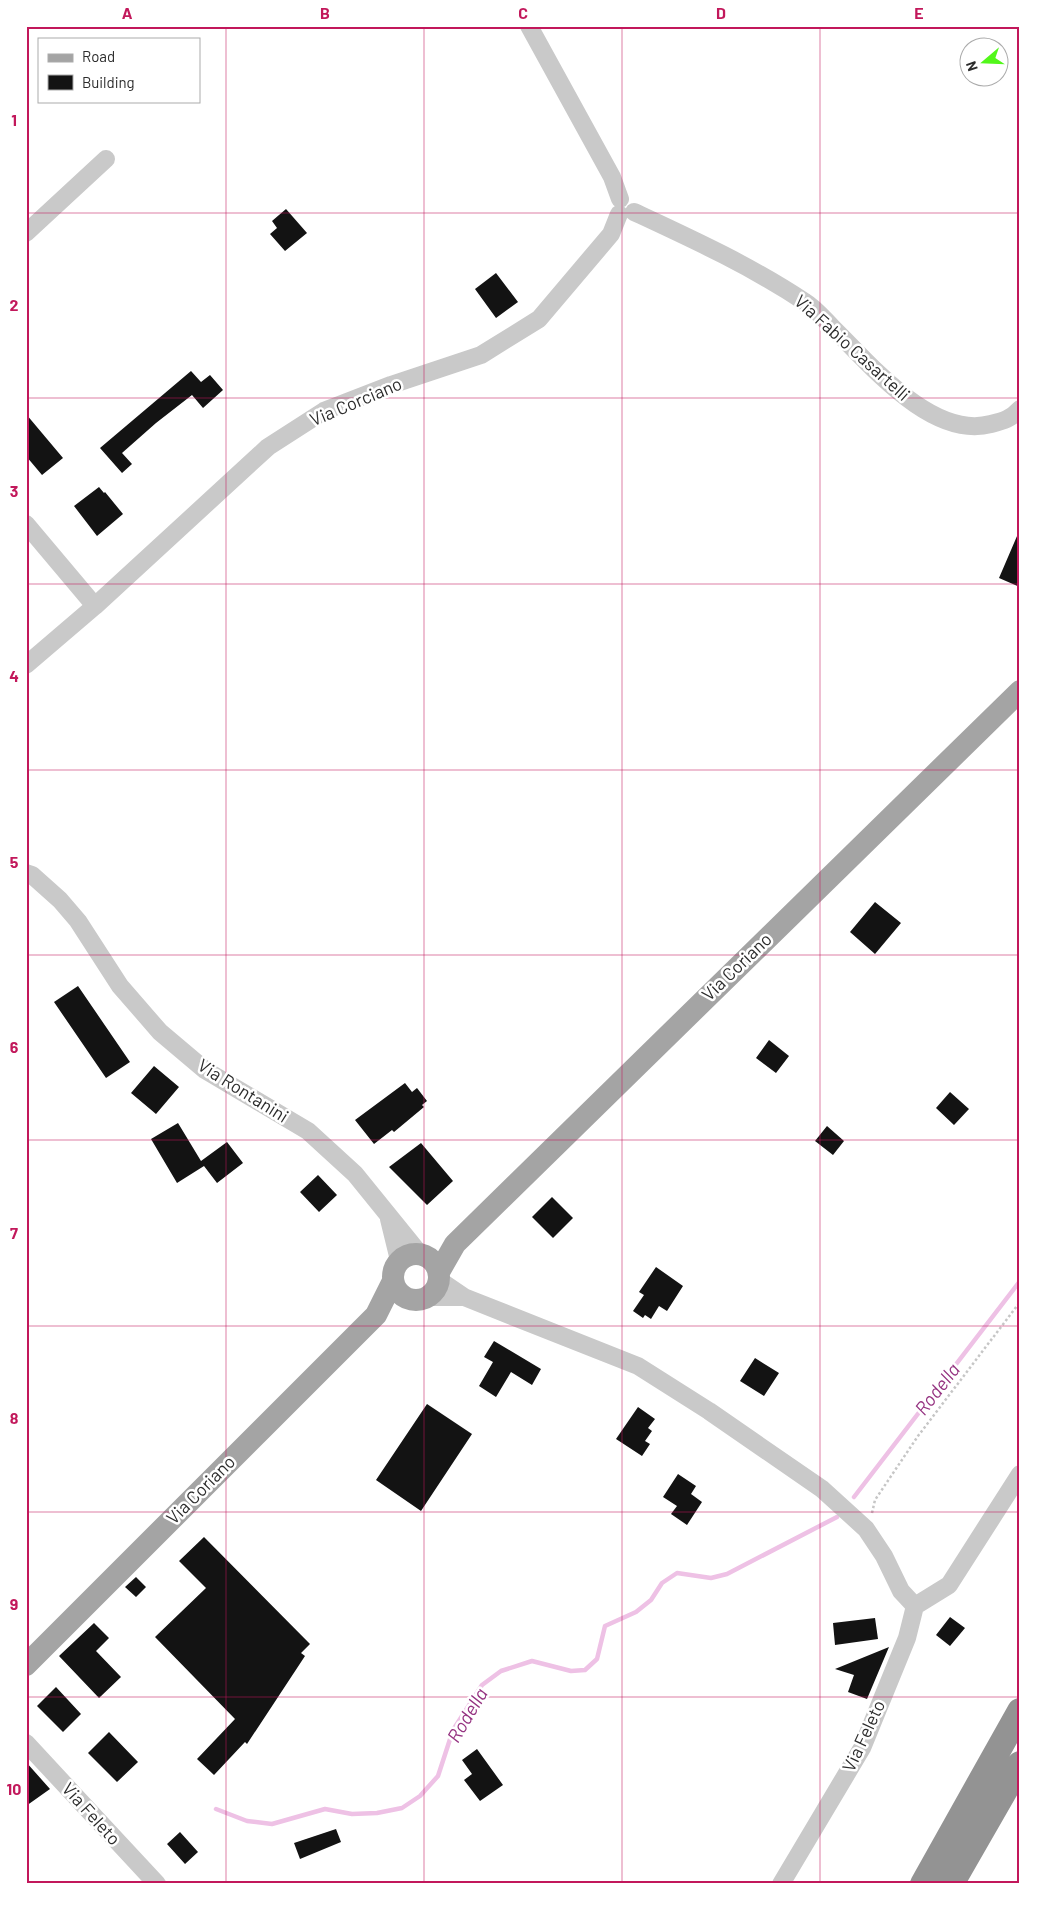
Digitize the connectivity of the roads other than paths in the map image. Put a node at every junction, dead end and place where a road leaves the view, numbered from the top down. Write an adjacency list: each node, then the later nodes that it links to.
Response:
1 (528, 26): 3 (street)
2 (106, 159): 4 (street)
3 (624, 208): 5 (street, Via Fabio Casartelli); 7 (street, Via Corciano)
4 (26, 232)
5 (1020, 409)
6 (26, 524): 7 (street)
7 (95, 606): 8 (street, Via Corciano)
8 (26, 665)
9 (1020, 691): 11 (main road, Via Coriano)
10 (26, 874): 11 (street, Via Rontanini)
11 (420, 1275): 13 (street, Via Rontanini); 14 (main road, Via Coriano)
12 (1020, 1474): 13 (street)
13 (915, 1606): 19 (street, Via Feleto)
14 (26, 1665)
15 (1020, 1711): 20 (highway)
16 (26, 1743): 18 (street, Via Feleto)
17 (1020, 1764): 21 (highway)
18 (157, 1884)
19 (781, 1884)
20 (923, 1884)
21 (951, 1884)

